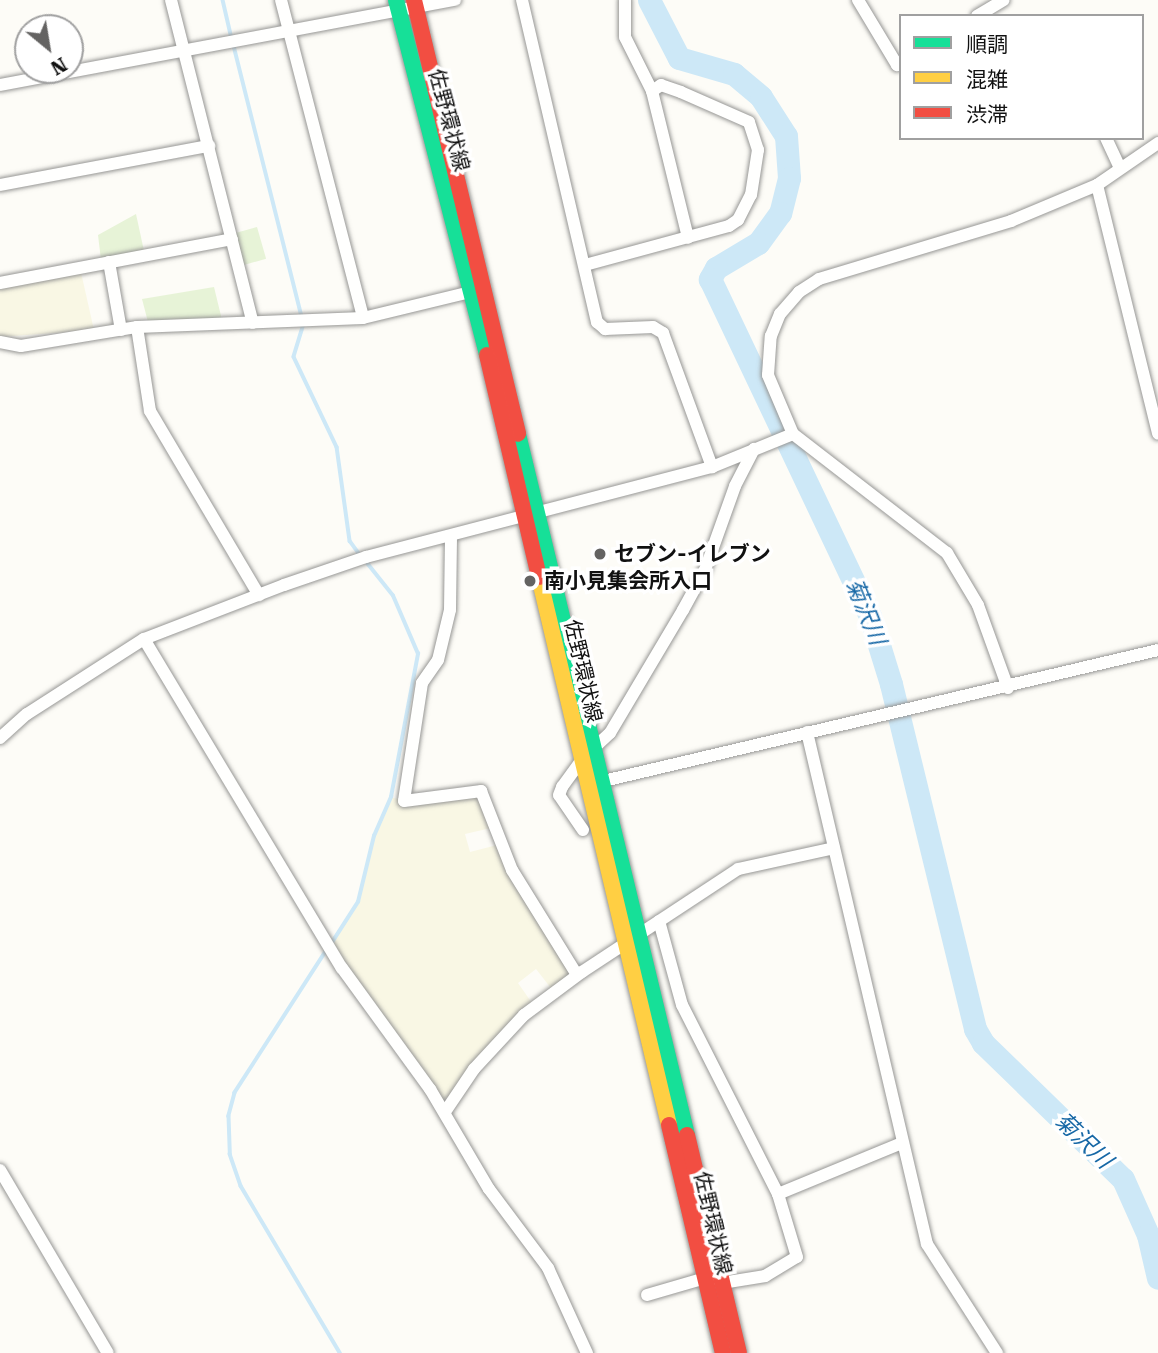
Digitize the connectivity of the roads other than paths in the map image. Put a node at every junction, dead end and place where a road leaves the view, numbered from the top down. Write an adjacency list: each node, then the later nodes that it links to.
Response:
1 (171, 0): 12 (street)
2 (281, 0): 11 (street)
3 (455, 0): 8 (street)
4 (522, 0): 25 (street)
5 (625, 0): 15 (street)
6 (858, 0): 13 (street)
7 (1003, 0): 10 (street)
8 (415, 4): 9 (street); 27 (main road, 佐野環状線)
9 (397, 6): 11 (street); 27 (main road, 佐野環状線)
10 (980, 14)
11 (289, 31): 12 (street); 28 (street)
12 (184, 49): 14 (street); 18 (street)
13 (899, 64)
14 (0, 85)
15 (652, 91): 22 (street); 22 (street)
16 (1106, 140): 19 (street)
17 (1158, 143): 19 (street)
18 (209, 146): 20 (street); 23 (street)
19 (1120, 168): 21 (street)
20 (0, 185)
21 (1097, 185): 33 (street); 34 (street)
22 (688, 238): 25 (street)
23 (232, 239): 24 (street); 29 (street)
24 (109, 262): 26 (street); 31 (street)
25 (585, 265): 36 (street)
26 (0, 283)
27 (479, 290): 28 (street); 37 (main road, 佐野環状線)
28 (363, 318): 29 (street)
29 (253, 323): 30 (street)
30 (138, 327): 31 (street); 39 (street)
31 (121, 330): 32 (street)
32 (0, 342)
33 (793, 434): 35 (street); 42 (street)
34 (1158, 434)
35 (754, 449): 36 (street); 45 (street)
36 (712, 467): 37 (street)
37 (533, 516): 38 (street); 45 (main road, 佐野環状線); 46 (main road, 佐野環状線)
38 (451, 538): 39 (street); 54 (street)
39 (258, 595): 40 (street)
40 (144, 639): 44 (street); 55 (street)
41 (1158, 650): 42 (street)
42 (1008, 688): 43 (street)
43 (807, 732): 47 (street); 50 (street)
44 (0, 738)
45 (596, 745): 46 (street); 47 (main road, 佐野環状線)
46 (582, 759): 48 (main road, 佐野環状線); 49 (street)
47 (604, 781): 48 (street); 52 (main road, 佐野環状線)
48 (588, 785): 53 (main road, 佐野環状線)
49 (583, 830)
50 (834, 848): 51 (street); 56 (street)
51 (659, 921): 52 (street); 58 (street)
52 (639, 934): 53 (street); 60 (main road, 佐野環状線)
53 (625, 943): 54 (street); 59 (main road, 佐野環状線)
54 (577, 975): 55 (street)
55 (444, 1112): 63 (street)
56 (902, 1143): 58 (street); 66 (street)
57 (0, 1170): 62 (street)
58 (778, 1194): 60 (street)
59 (705, 1278): 60 (street); 61 (street); 64 (main road, 佐野環状線)
60 (722, 1283): 65 (main road, 佐野環状線)
61 (647, 1295)
62 (108, 1353)
63 (587, 1353)
64 (723, 1353)
65 (738, 1353)
66 (997, 1353)

